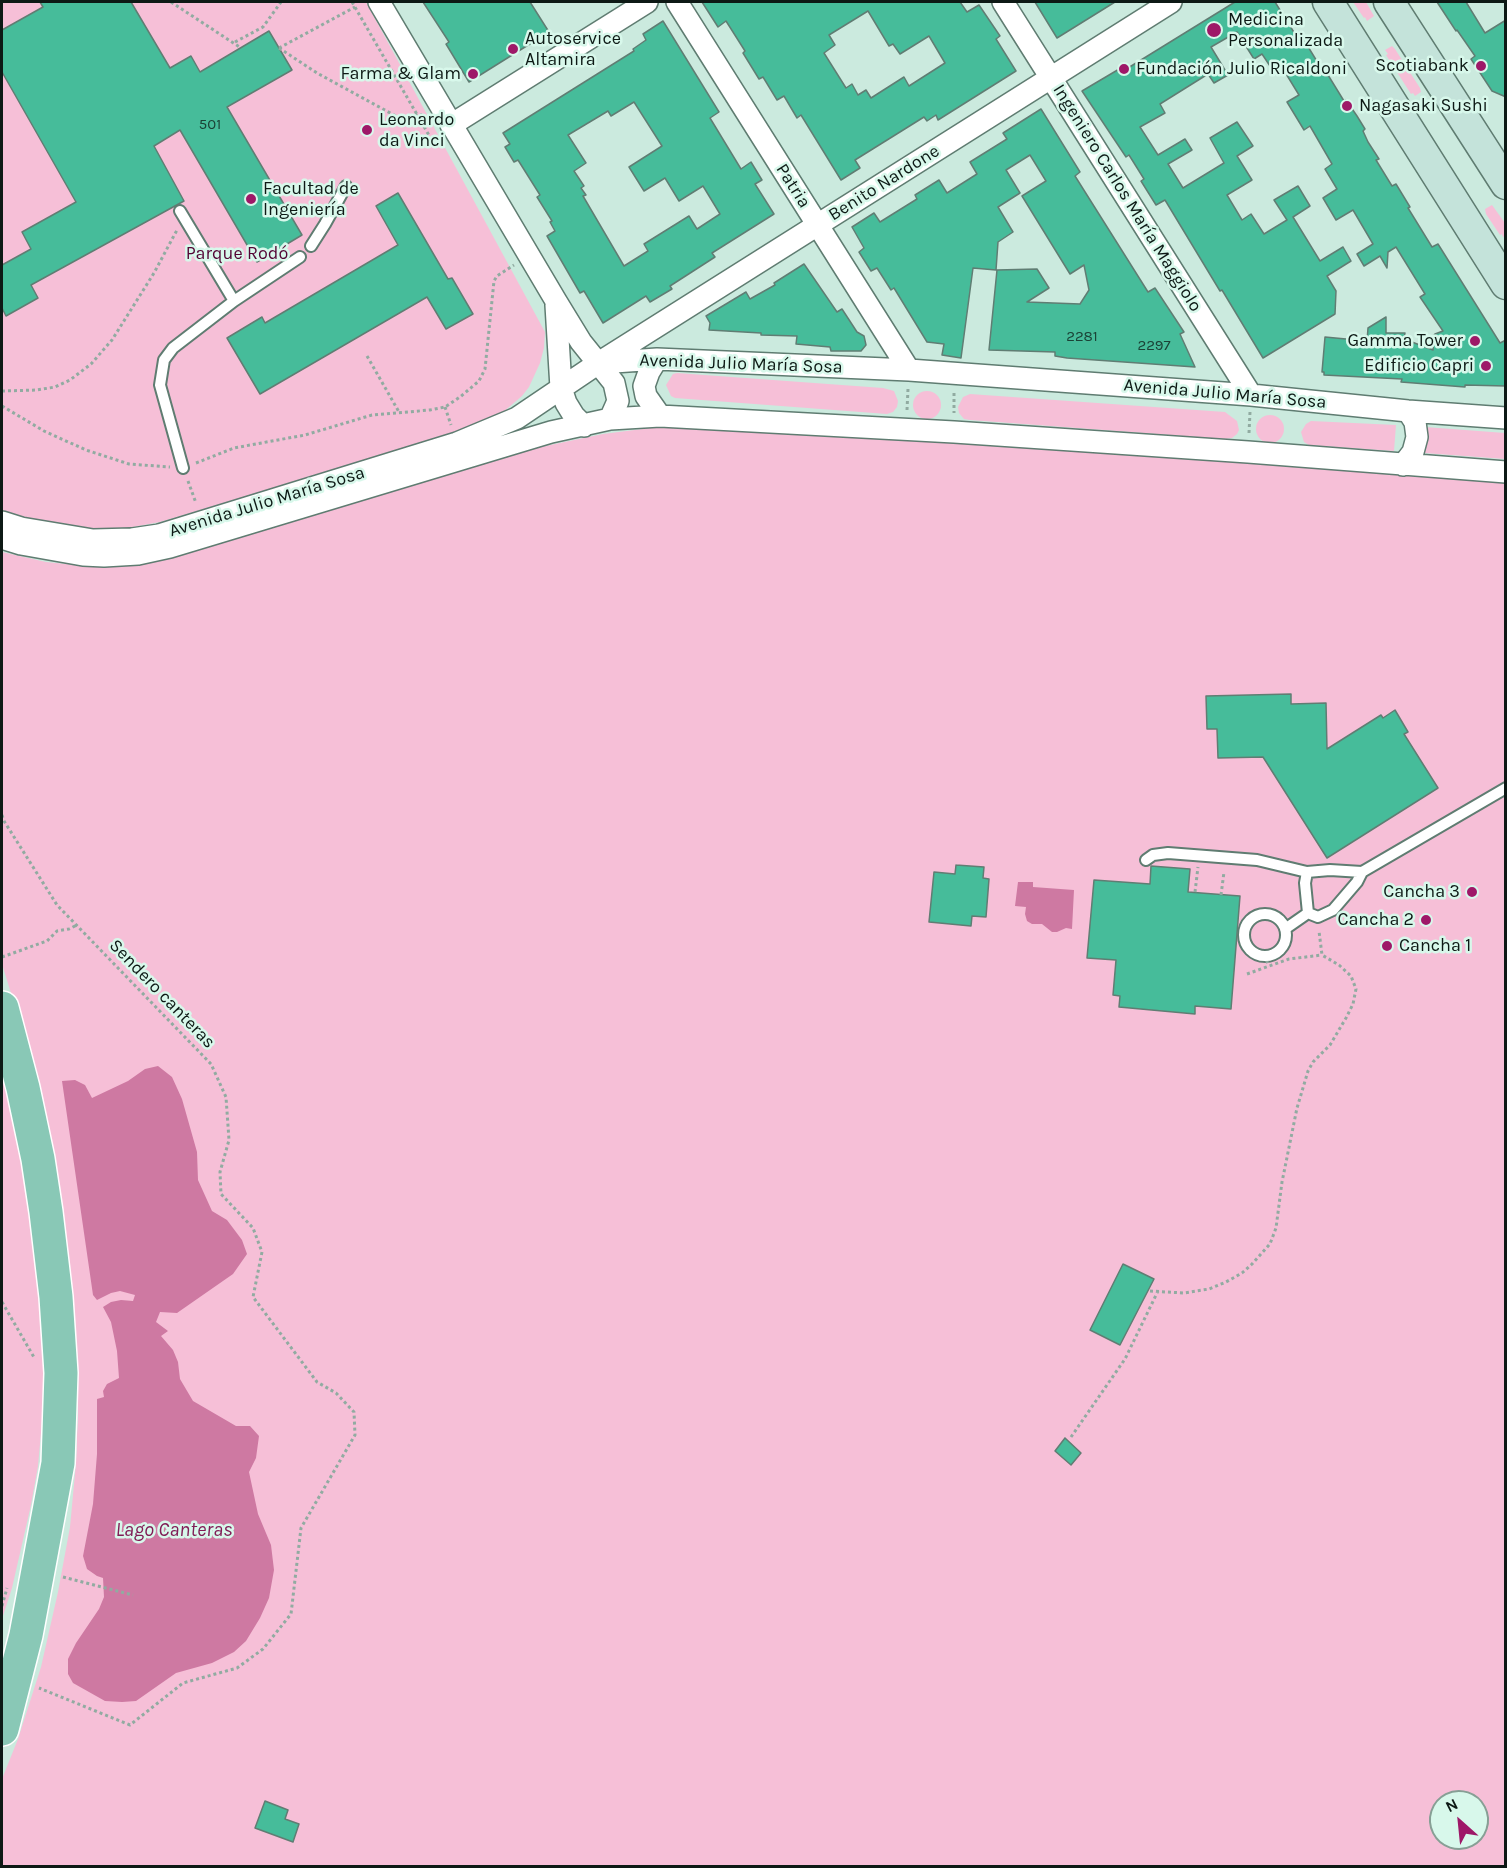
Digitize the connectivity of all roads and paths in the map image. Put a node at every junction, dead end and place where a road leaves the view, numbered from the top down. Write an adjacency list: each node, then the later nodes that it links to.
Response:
1 (171, 2): 12 (path)
2 (281, 2): 12 (path)
3 (352, 2): 11 (path)
4 (379, 2): 16 (street)
5 (646, 2): 16 (street)
6 (677, 2): 21 (street, Patria)
7 (1003, 2): 14 (street, Ingeniero Carlos María Maggiolo)
8 (1171, 2): 14 (street, Benito Nardone)
9 (1328, 2): 25 (main road)
10 (1389, 2): 18 (main road)
11 (355, 7): 15 (path); 15 (path)
12 (235, 42): 13 (path)
13 (241, 48)
14 (1051, 78): 21 (street, Benito Nardone); 35 (street, Ingeniero Carlos María Maggiolo)
15 (418, 114): 16 (path); 17 (path)
16 (448, 120): 24 (street)
17 (430, 137)
18 (1506, 184)
19 (346, 186): 22 (lane)
20 (182, 214): 26 (lane); 34 (path)
21 (818, 225): 30 (street, Benito Nardone); 31 (street, Patria)
22 (311, 246)
23 (300, 257): 26 (lane)
24 (530, 257): 27 (street); 37 (path)
25 (1505, 283)
26 (234, 301): 47 (lane)
27 (556, 301): 30 (street); 33 (street)
28 (368, 356): 37 (path)
29 (657, 359): 30 (street, Avenida Julio María Sosa); 31 (street, Avenida Julio María Sosa); 39 (street)
30 (597, 364): 33 (street, Avenida Julio María Sosa); 41 (street)
31 (909, 370): 32 (street, Avenida Julio María Sosa); 43 (path)
32 (954, 373): 35 (street, Avenida Julio María Sosa); 44 (path)
33 (561, 388): 42 (street); 50 (street, Avenida Julio María Sosa)
34 (2, 391)
35 (1251, 395): 38 (street, Avenida Julio María Sosa); 45 (path)
36 (2, 406): 47 (path)
37 (399, 411): 47 (path)
38 (1408, 411): 40 (street, Avenida Julio María Sosa); 46 (street)
39 (660, 416): 41 (street, Avenida Julio María Sosa); 43 (street, Avenida Julio María Sosa)
40 (1506, 418)
41 (610, 419): 42 (street, Avenida Julio María Sosa)
42 (584, 426): 51 (street, Avenida Julio María Sosa)
43 (907, 430): 44 (street, Avenida Julio María Sosa)
44 (954, 432): 45 (street, Avenida Julio María Sosa)
45 (1248, 452): 46 (street, Avenida Julio María Sosa)
46 (1403, 465): 48 (street, Avenida Julio María Sosa)
47 (183, 468): 50 (path)
48 (1506, 472)
49 (2, 522): 50 (street, Avenida Julio María Sosa)
50 (203, 522)
51 (2, 538)
52 (1506, 788): 58 (lane)
53 (2, 815): 62 (path, Sendero canteras)
54 (1199, 857): 55 (lane); 56 (lane); 59 (path)
55 (1226, 858): 57 (lane); 60 (path)
56 (1146, 860)
57 (1307, 872): 58 (lane); 61 (lane)
58 (1362, 872): 61 (lane)
59 (1195, 892)
60 (1221, 894)
61 (1313, 915): 63 (lane); 64 (path)
62 (77, 925): 65 (path); 76 (path, Sendero canteras)
63 (1285, 929): 66 (lane); 66 (lane)
64 (1322, 955): 66 (path); 70 (path)
65 (2, 957)
66 (1266, 961): 67 (path)
67 (1247, 974)
68 (2, 1008): 74 (main road)
69 (1150, 1292): 70 (path)
70 (1158, 1292): 73 (path)
71 (2, 1302): 72 (path)
72 (37, 1364)
73 (1071, 1437)
74 (38, 1571): 75 (path); 76 (main road)
75 (134, 1595)
76 (8, 1678): 77 (main road)
77 (2, 1729)

